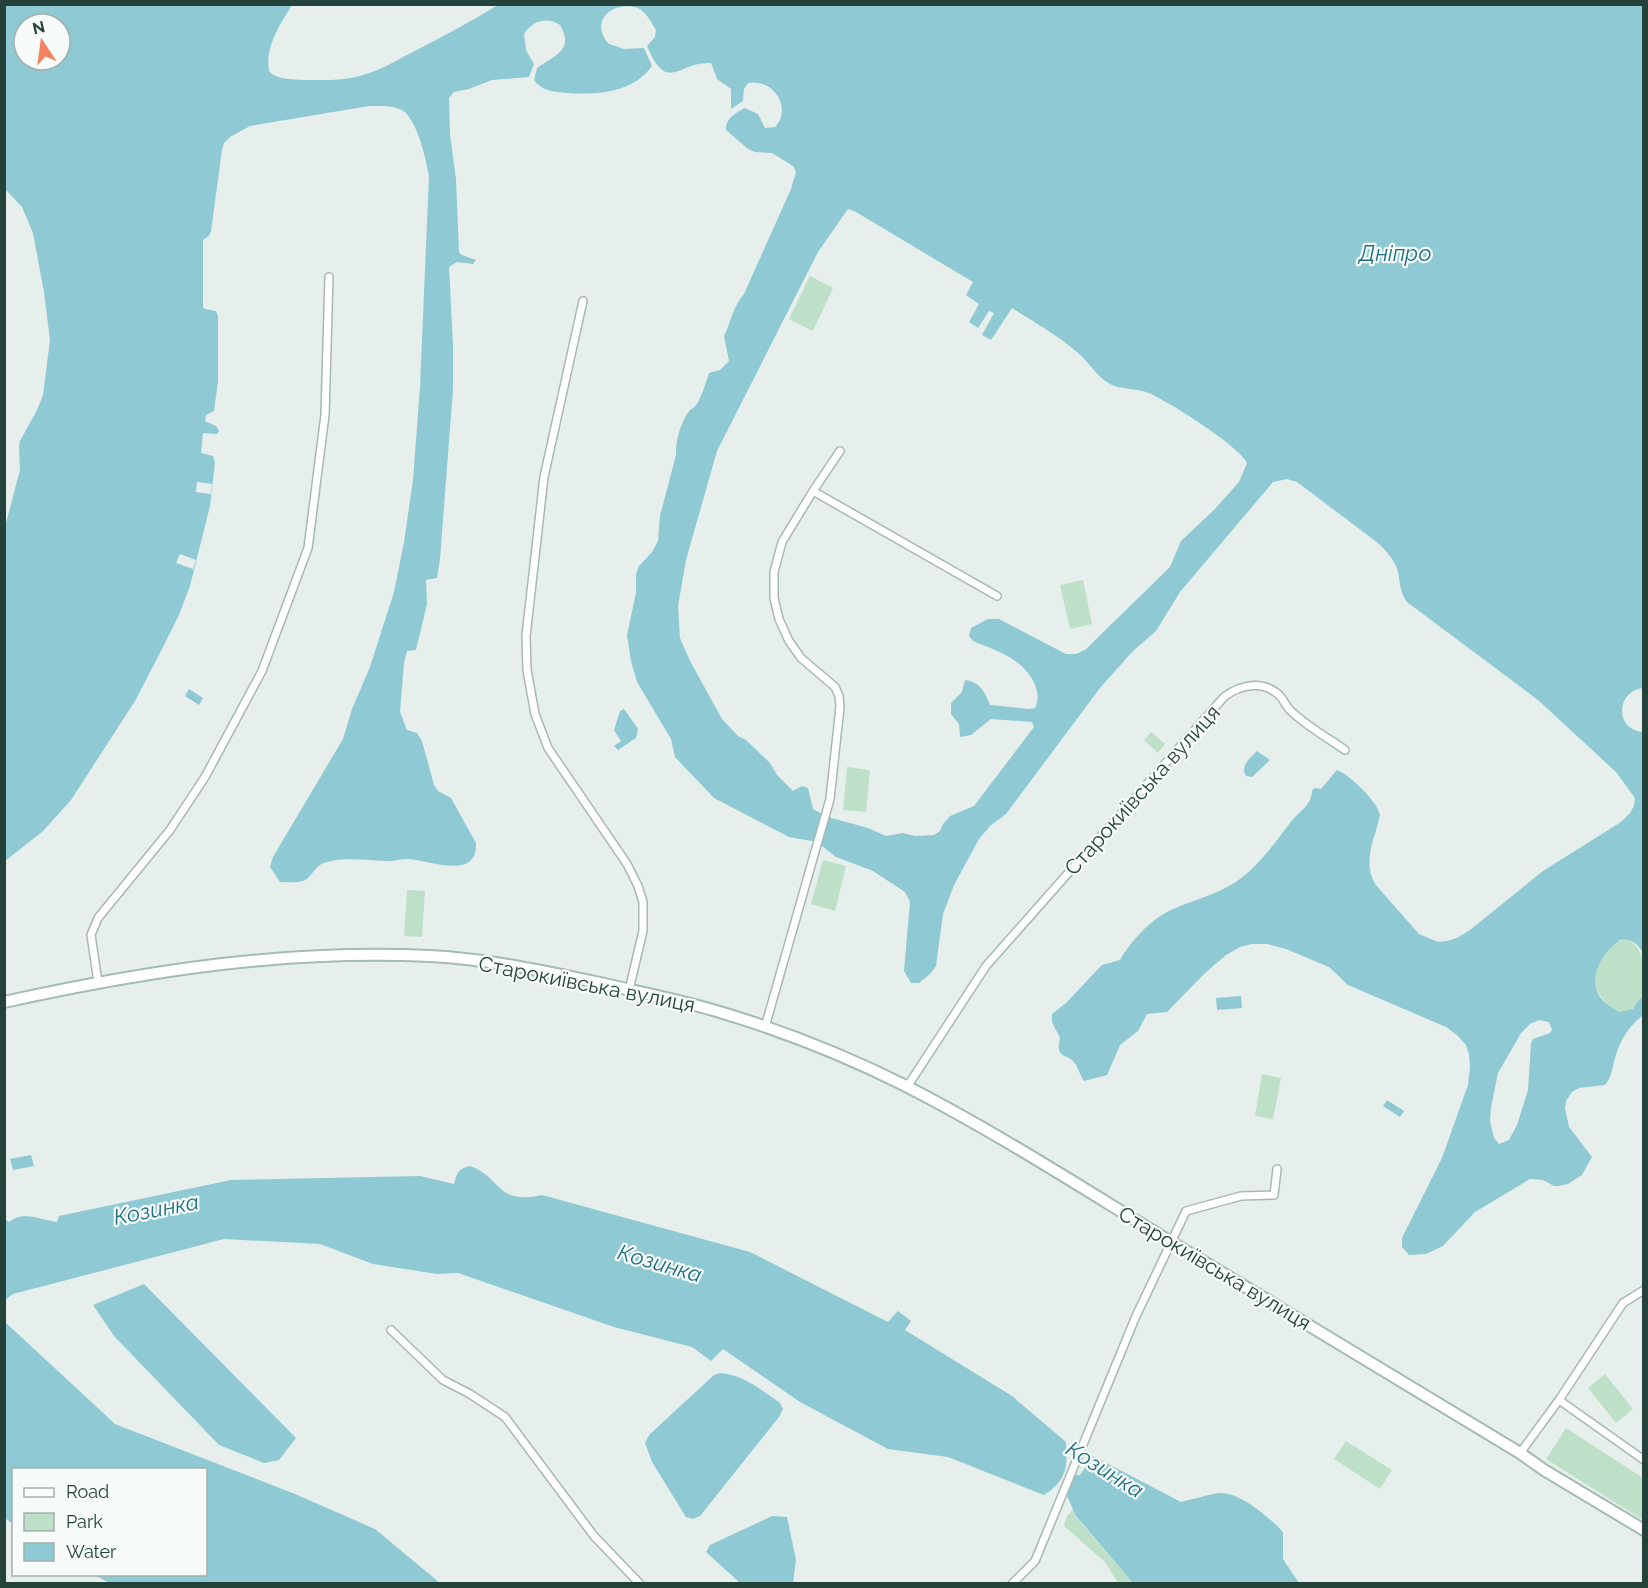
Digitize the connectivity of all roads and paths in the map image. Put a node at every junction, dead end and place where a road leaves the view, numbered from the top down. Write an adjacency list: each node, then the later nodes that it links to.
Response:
1 (329, 277): 7 (street)
2 (583, 301): 8 (street)
3 (840, 451): 4 (street)
4 (813, 491): 5 (street); 10 (street)
5 (997, 596)
6 (1345, 750): 11 (street, Старокиївська вулиця)
7 (98, 982): 8 (street, Старокиївська вулиця); 9 (street, Старокиївська вулиця)
8 (630, 990): 10 (street, Старокиївська вулиця)
9 (4, 1002)
10 (765, 1027): 11 (street, Старокиївська вулиця)
11 (907, 1087): 13 (street, Старокиївська вулиця)
12 (1277, 1169): 13 (street)
13 (1170, 1242): 17 (street, Старокиївська вулиця); 21 (street)
14 (1644, 1290): 16 (street)
15 (391, 1330): 20 (street)
16 (1559, 1400): 17 (street); 18 (street)
17 (1520, 1453): 19 (street, Старокиївська вулиця)
18 (1644, 1460)
19 (1644, 1530)
20 (640, 1584)
21 (1012, 1584)

